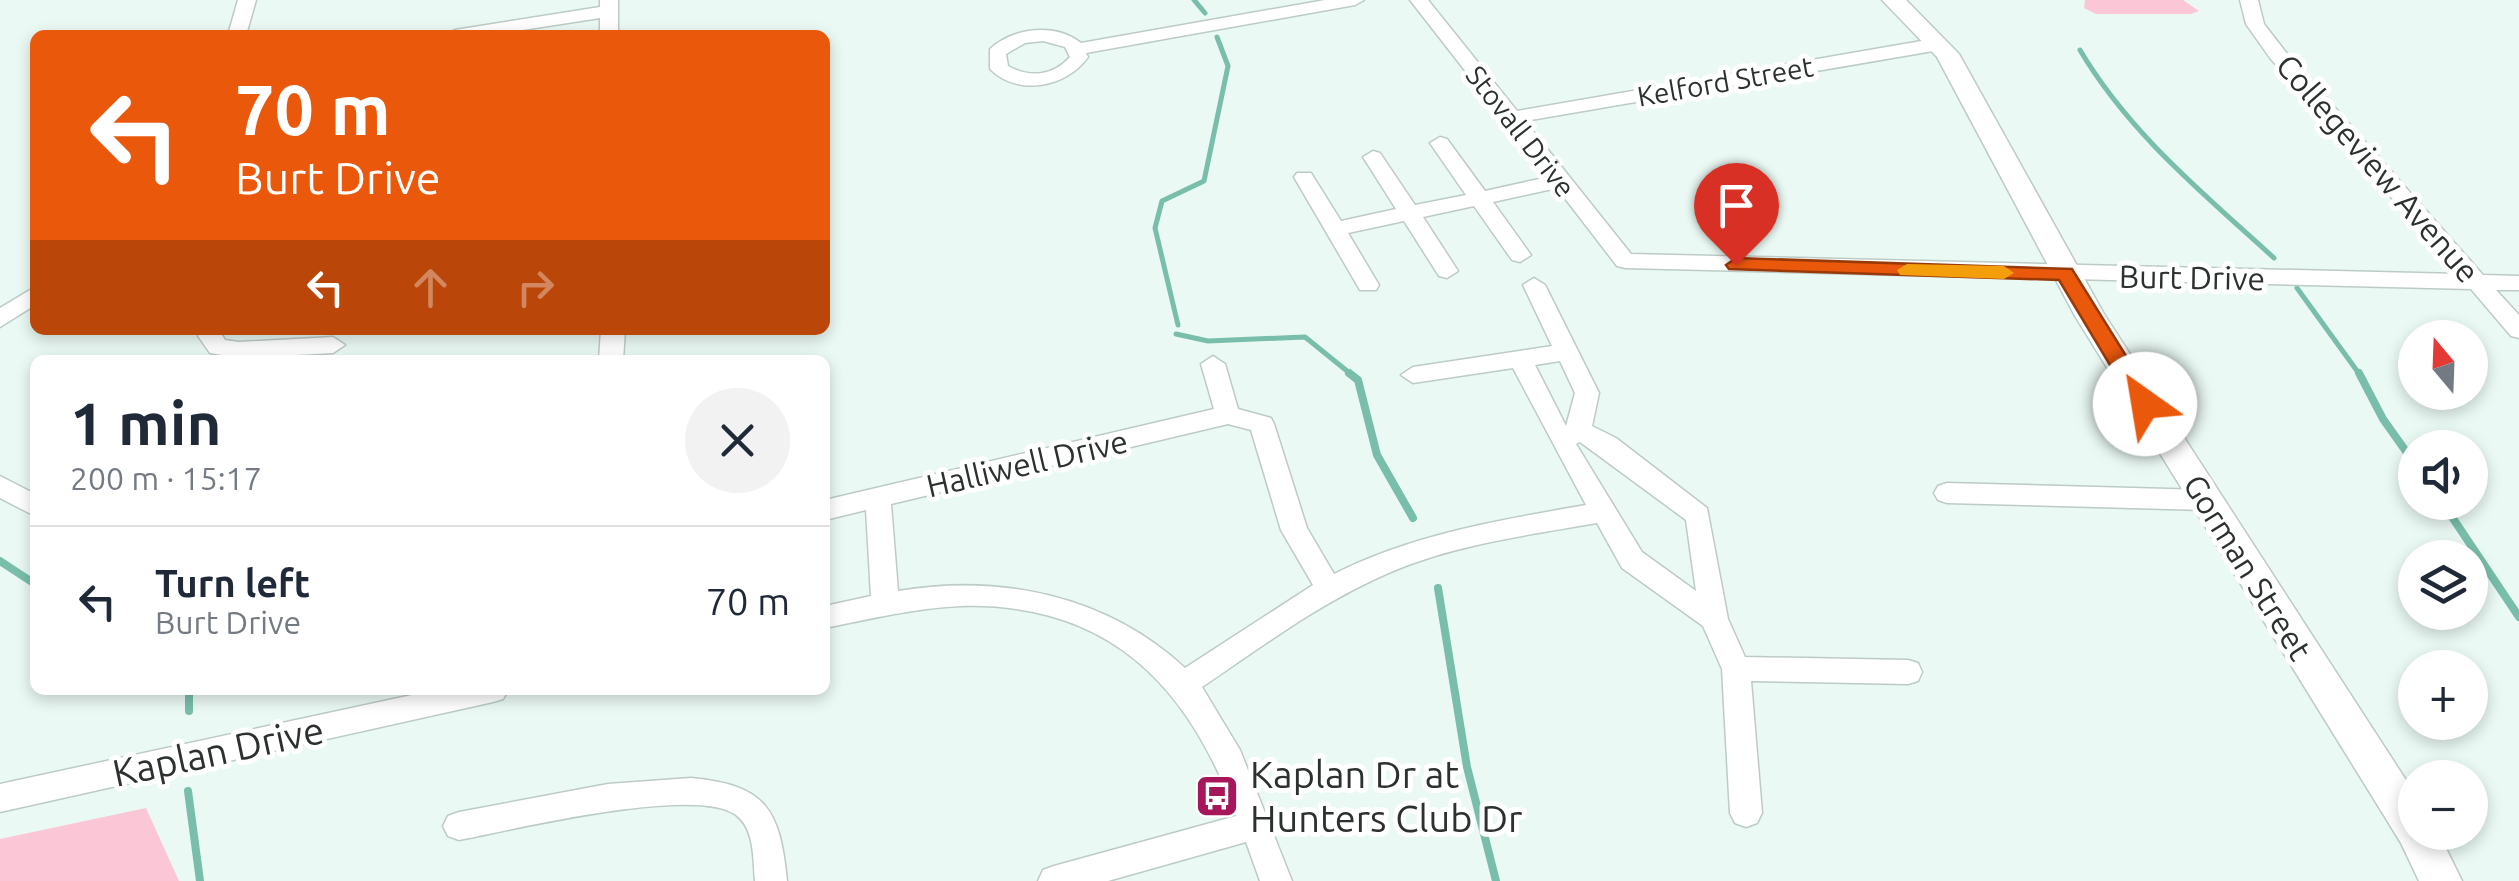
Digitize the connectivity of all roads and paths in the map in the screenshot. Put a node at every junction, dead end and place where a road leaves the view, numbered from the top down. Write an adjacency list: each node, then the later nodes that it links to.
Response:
1 (247, 0): 7 (street)
2 (1356, 0): 10 (street)
3 (1419, 0): 11 (street, Stovall Drive)
4 (1893, 0): 9 (main road, Gorman Street)
5 (2249, 0): 23 (street, Collegeview Avenue)
6 (609, 6): 8 (street)
7 (238, 30)
8 (482, 30)
9 (1938, 44): 11 (street, Kelford Street); 22 (main road, Gorman Street)
10 (1078, 50)
11 (1511, 118): 15 (street, Stovall Drive)
12 (1440, 143): 16 (street)
13 (1373, 157): 17 (street)
14 (1304, 177): 18 (street)
15 (1561, 181): 16 (street); 20 (street, Stovall Drive)
16 (1480, 198): 17 (street); 19 (street)
17 (1409, 213): 18 (street); 21 (street)
18 (1335, 229): 24 (street)
19 (1520, 255)
20 (1625, 261): 22 (street, Burt Drive)
21 (1447, 271)
22 (2065, 274): 23 (street, Burt Drive); 41 (main road, Gorman Street)
23 (2478, 282): 25 (street, Burt Drive); 29 (street, Collegeview Avenue)
24 (1368, 284)
25 (2519, 284)
26 (1534, 285): 32 (street)
27 (30, 298): 28 (street)
28 (0, 319)
29 (2519, 330)
30 (210, 335): 31 (street)
31 (337, 345)
32 (1568, 352): 33 (street); 37 (street)
33 (1520, 360): 35 (street); 37 (street)
34 (1214, 364): 36 (street)
35 (1413, 375)
36 (1228, 416): 40 (street, Halliwell Drive); 45 (street)
37 (1570, 436): 44 (street); 48 (street)
38 (0, 486): 42 (street)
39 (1947, 492): 41 (street)
40 (878, 498): 43 (street, Halliwell Drive); 46 (street)
41 (2204, 500): 54 (main road, Gorman Street)
42 (30, 503)
43 (830, 509)
44 (1604, 512): 45 (street); 48 (street)
45 (1329, 589): 51 (street)
46 (885, 605): 47 (street); 51 (street)
47 (830, 616)
48 (1714, 619): 49 (street)
49 (1736, 668): 50 (street); 55 (street)
50 (1908, 672)
51 (1182, 685): 56 (street)
52 (471, 695): 53 (street, Kaplan Drive)
53 (0, 798)
54 (2398, 804)
55 (1746, 813)
56 (1254, 825): 60 (street); 61 (street)
57 (460, 826): 59 (street)
58 (2425, 850): 62 (main road, Gorman Street)
59 (771, 881)
60 (1054, 881)
61 (1276, 881)
62 (2441, 881)

